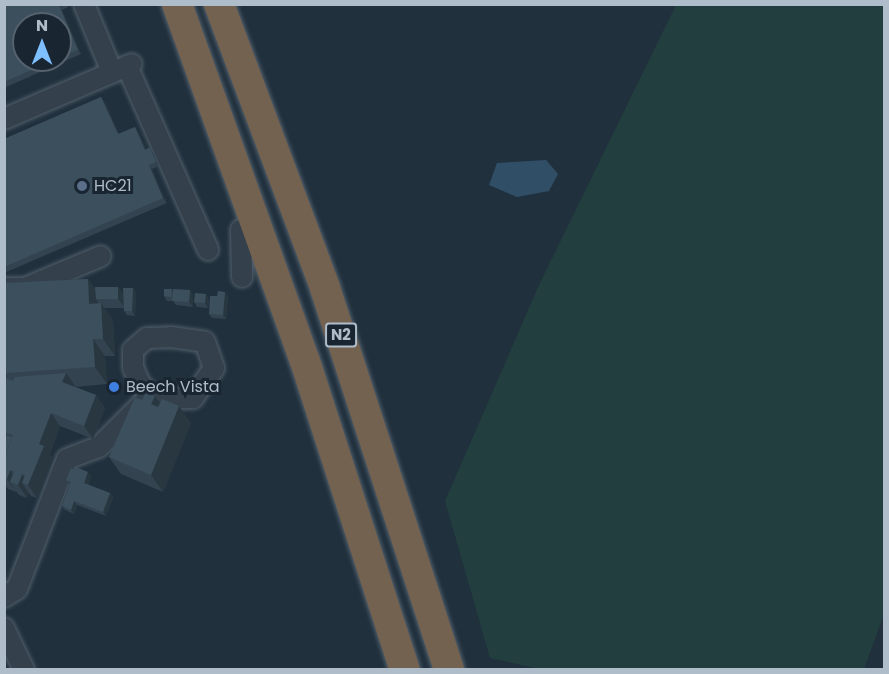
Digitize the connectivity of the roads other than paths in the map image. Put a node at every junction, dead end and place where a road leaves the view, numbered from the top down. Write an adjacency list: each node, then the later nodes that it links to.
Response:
1 (84, 4): 5 (street)
2 (164, 4): 7 (highway)
3 (177, 4): 7 (highway, N2)
4 (219, 4): 18 (highway, N2)
5 (124, 68): 6 (street); 9 (street)
6 (4, 119)
7 (235, 160): 8 (highway, N2)
8 (257, 225): 11 (street); 17 (highway, N2)
9 (208, 249)
10 (101, 256): 12 (street)
11 (242, 277)
12 (4, 288)
13 (150, 395): 14 (street)
14 (4, 597)
15 (4, 628): 16 (street)
16 (24, 669)
17 (405, 669)
18 (449, 669)

